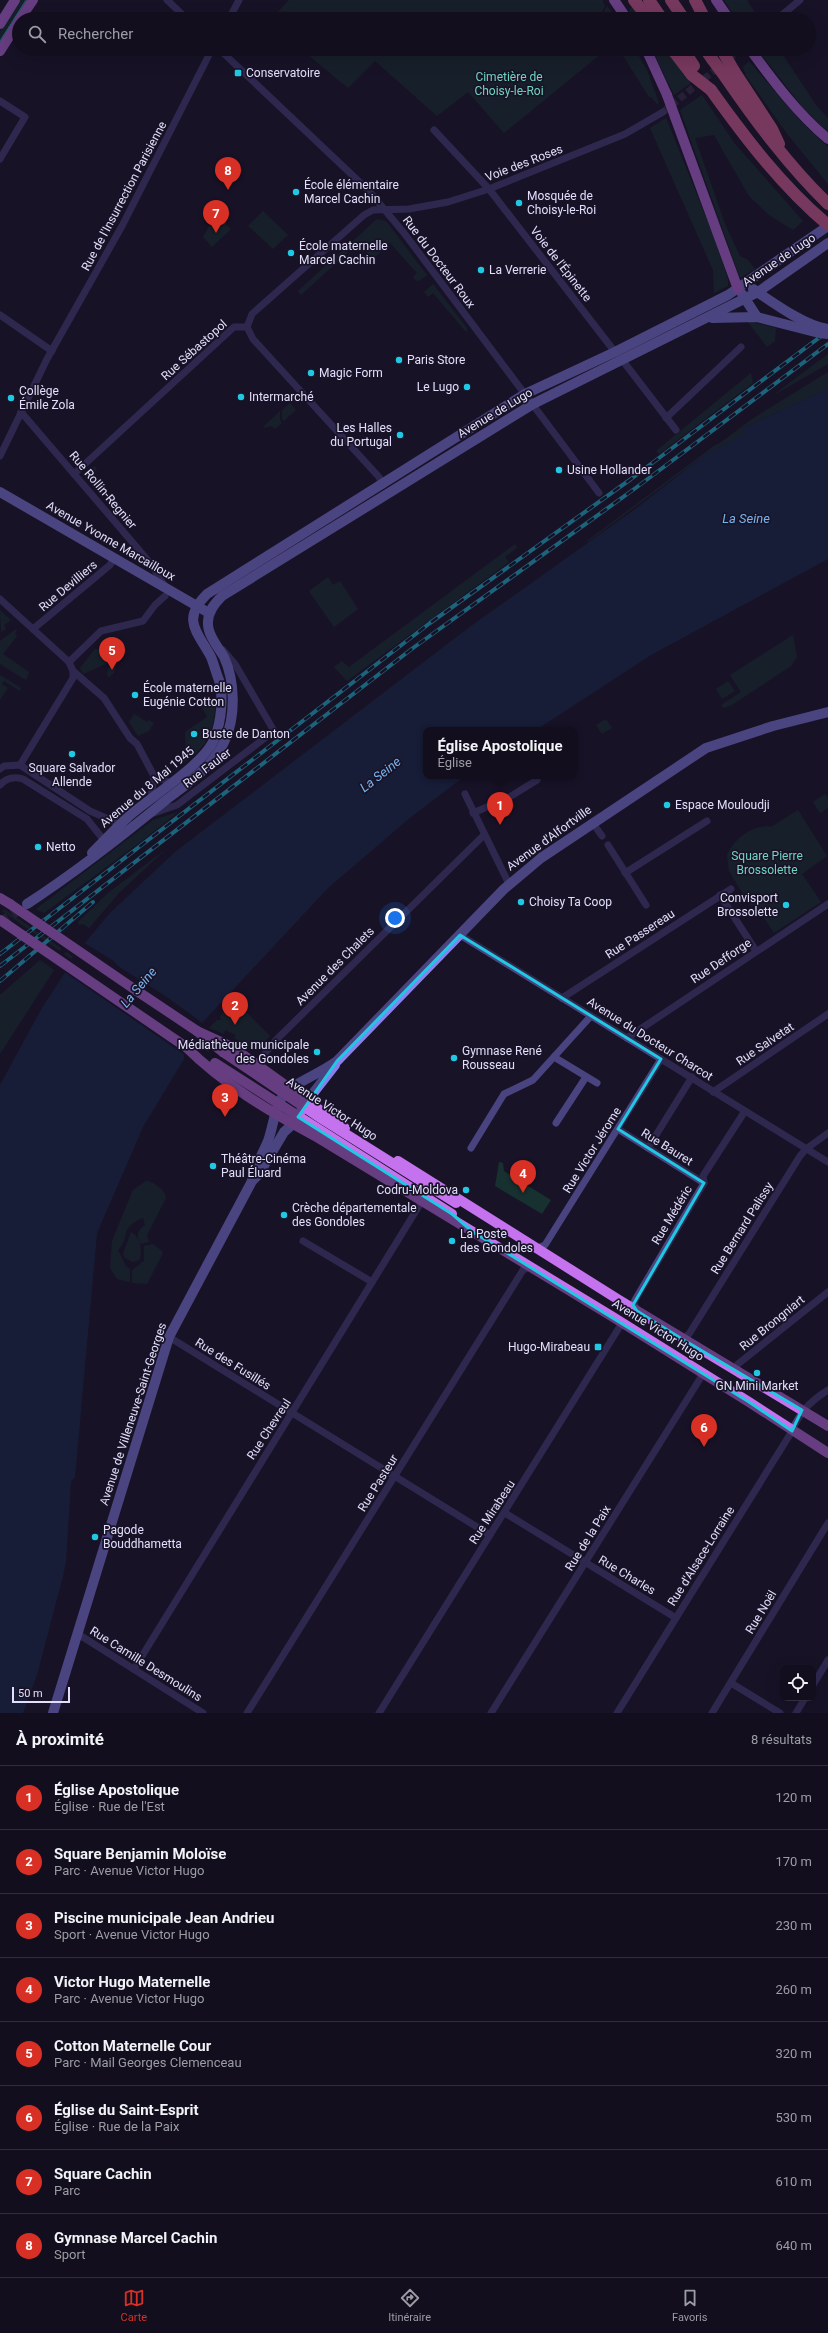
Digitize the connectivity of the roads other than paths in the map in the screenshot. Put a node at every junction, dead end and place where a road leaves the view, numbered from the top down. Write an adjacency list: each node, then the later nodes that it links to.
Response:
1 (15, 0): 22 (main road)
2 (32, 0): 12 (main road)
3 (167, 0): 13 (street)
4 (239, 0): 14 (street)
5 (614, 0): 15 (main road)
6 (634, 0): 16 (highway)
7 (649, 0): 17 (highway)
8 (671, 0): 18 (highway)
9 (695, 0): 19 (highway)
10 (716, 0): 20 (main road)
11 (800, 0): 21 (street)
12 (25, 12)
13 (180, 12)
14 (233, 12)
15 (622, 12)
16 (643, 12)
17 (657, 12)
18 (679, 12)
19 (702, 12)
20 (724, 12)
21 (785, 12)
22 (0, 24)
23 (12, 32): 24 (main road)
24 (0, 51)
25 (208, 56): 54 (street, Rue de l'Insurrection Parisienne)
26 (227, 56): 42 (street, Rue du Docteur Roux)
27 (649, 56): 45 (main road, bridge)
28 (679, 56): 33 (highway)
29 (686, 56): 33 (highway)
30 (710, 56): 34 (highway, bridge)
31 (724, 56): 34 (highway, bridge)
32 (755, 56): 38 (main road)
33 (695, 73): 43 (highway, bridge)
34 (730, 75): 41 (highway)
35 (0, 101): 39 (street)
36 (663, 112): 40 (street, Voie des Roses)
37 (434, 130): 40 (street, Voie de l'Épinette)
38 (828, 140)
39 (0, 159)
40 (488, 189): 42 (street, Voie des Roses); 55 (street, Voie de l'Épinette)
41 (828, 204)
42 (385, 210): 51 (street, Rue Sébastopol); 57 (street, Rue du Docteur Roux)
43 (824, 225): 45 (main road, Avenue de Lugo)
44 (828, 243): 46 (main road, Avenue de Lugo)
45 (743, 286): 46 (main road); 47 (main road); 55 (main road, Avenue de Lugo)
46 (758, 292): 47 (main road, Avenue de Lugo); 52 (main road)
47 (745, 298): 49 (main road); 50 (main road, Avenue de Lugo)
48 (0, 315): 54 (street)
49 (758, 317): 50 (main road); 52 (main road)
50 (708, 319): 56 (main road, Avenue de Lugo)
51 (247, 327): 63 (street, Rue Sébastopol); 64 (street)
52 (825, 331)
53 (741, 347): 60 (street)
54 (52, 351): 59 (street, Rue de l'Insurrection Parisienne)
55 (616, 352): 57 (main road, Avenue de Lugo)
56 (622, 361): 58 (main road, Avenue de Lugo); 60 (street)
57 (525, 394): 58 (street, Rue du Docteur Roux); 64 (main road, Avenue de Lugo)
58 (533, 404): 66 (street, Rue du Docteur Roux); 72 (main road, Avenue de Lugo)
59 (21, 412): 62 (street, Rue de l'Insurrection Parisienne); 63 (street, Rue Rollin-Regnier)
60 (666, 418): 61 (street)
61 (676, 430)
62 (0, 456)
63 (74, 474): 68 (street, Rue Rollin-Regnier)
64 (383, 485): 71 (main road, Avenue de Lugo)
65 (0, 492): 67 (main road, Avenue Yvonne Marcailloux)
66 (599, 493)
67 (114, 558): 68 (main road, Avenue Yvonne Marcailloux); 73 (street, Rue Devilliers)
68 (164, 585): 71 (main road, Avenue Yvonne Marcailloux)
69 (165, 596): 75 (street)
70 (0, 599): 73 (street)
71 (195, 610): 72 (main road, Avenue Yvonne Marcailloux); 83 (main road, Avenue du 8 Mai 1945)
72 (209, 613): 74 (main road)
73 (34, 629): 75 (street)
74 (212, 636): 87 (main road, Avenue du 8 Mai 1945); 87 (street, Rue Fauler)
75 (69, 662): 76 (street)
76 (73, 670): 78 (street); 80 (street)
77 (828, 712): 89 (main road, Avenue d'Alfortville)
78 (20, 765): 79 (street); 90 (street)
79 (0, 769)
80 (154, 776): 83 (street); 85 (street)
81 (537, 780): 86 (street)
82 (1, 783): 93 (street)
83 (171, 783): 85 (main road, Avenue du 8 Mai 1945)
84 (465, 794): 86 (street)
85 (151, 798): 90 (main road, Avenue du 8 Mai 1945)
86 (473, 813): 91 (street)
87 (148, 815): 90 (main road, Avenue du 8 Mai 1945)
88 (707, 821): 95 (street)
89 (592, 822): 92 (street); 96 (main road, Avenue d'Alfortville)
90 (125, 827): 93 (main road, Avenue du 8 Mai 1945)
91 (484, 835): 96 (street); 115 (street, Avenue des Chalets)
92 (602, 836)
93 (106, 844): 100 (main road, Avenue du 8 Mai 1945)
94 (608, 845): 95 (street)
95 (625, 873): 102 (street)
96 (509, 884): 104 (main road, Avenue d'Alfortville)
97 (731, 888): 98 (street, Rue Passereau)
98 (720, 895): 105 (street); 106 (street, Rue Passereau)
99 (0, 898): 109 (main road, bridge)
100 (27, 904)
101 (828, 904): 105 (street, Rue Defforge)
102 (646, 906)
103 (0, 920): 111 (main road, bridge)
104 (460, 935): 106 (street, Avenue du Docteur Charcot); 114 (main road, Avenue d'Alfortville)
105 (756, 951): 110 (street, Rue Defforge)
106 (562, 998): 108 (street, Avenue du Docteur Charcot)
107 (828, 1014): 120 (street, Rue Salvetat)
108 (591, 1016): 110 (street, Avenue du Docteur Charcot); 112 (street)
109 (197, 1031): 115 (main road, Avenue Victor Hugo); 135 (main road, Avenue Victor Hugo, bridge)
110 (627, 1038): 113 (street, Avenue du Docteur Charcot)
111 (186, 1047): 123 (main road, Avenue Victor Hugo); 136 (main road, Avenue Victor Hugo, bridge)
112 (554, 1057): 116 (street); 128 (street)
113 (661, 1059): 117 (street, Avenue du Docteur Charcot); 126 (street, Rue Victor Jérome)
114 (337, 1062): 119 (main road, Avenue d'Alfortville); 121 (main road, Avenue d'Alfortville)
115 (256, 1064): 119 (main road, Avenue Victor Hugo)
116 (586, 1076): 118 (street); 124 (street)
117 (692, 1077): 120 (street, Avenue du Docteur Charcot); 129 (street)
118 (597, 1083)
119 (290, 1088): 121 (main road, Avenue Victor Hugo); 123 (main road)
120 (713, 1092): 122 (street, Avenue du Docteur Charcot)
121 (307, 1101): 125 (main road, Avenue de Villeneuve-Saint-Georges); 135 (main road, Avenue Victor Hugo)
122 (745, 1111): 130 (street, Avenue du Docteur Charcot); 133 (street, Rue Médéric)
123 (274, 1114): 125 (main road, Avenue Victor Hugo); 132 (main road, Avenue de Villeneuve-Saint-Georges)
124 (556, 1123)
125 (293, 1124): 132 (main road, Avenue de Villeneuve-Saint-Georges); 134 (main road, Avenue Victor Hugo)
126 (618, 1129): 129 (street, Rue Bauret); 138 (street, Rue Victor Jérome)
127 (828, 1133): 130 (street, Rue Bernard Palissy)
128 (471, 1148)
129 (648, 1148): 133 (street, Rue Bauret)
130 (806, 1149): 131 (street, Avenue du Docteur Charcot); 145 (street, Rue Bernard Palissy)
131 (828, 1162)
132 (252, 1181): 144 (main road, Avenue de Villeneuve-Saint-Georges)
133 (704, 1183): 142 (street, Rue Médéric)
134 (422, 1201): 136 (main road, Avenue Victor Hugo); 140 (street, Rue Chevreul)
135 (490, 1219): 138 (main road, Avenue Victor Hugo)
136 (473, 1232): 139 (main road, Avenue Victor Hugo)
137 (303, 1241): 140 (street)
138 (538, 1248): 142 (main road, Avenue Victor Hugo)
139 (529, 1267): 143 (main road, Avenue Victor Hugo); 154 (street, Rue Pasteur)
140 (372, 1282): 150 (street, Rue Chevreul)
141 (828, 1292): 147 (street, Rue Brongniart)
142 (637, 1311): 145 (main road, Avenue Victor Hugo)
143 (622, 1323): 146 (main road, Avenue Victor Hugo); 155 (street, Rue Mirabeau)
144 (169, 1337): 150 (street, Rue des Fusillés); 160 (main road, Avenue de Villeneuve-Saint-Georges)
145 (682, 1339): 147 (main road, Avenue Victor Hugo)
146 (703, 1374): 152 (main road, Avenue Victor Hugo); 158 (street, Rue de la Paix)
147 (739, 1374): 149 (main road, Avenue Victor Hugo)
148 (828, 1390): 149 (street)
149 (802, 1410): 151 (main road, Avenue Victor Hugo); 152 (street, Rue d'Alsace-Lorraine)
150 (292, 1414): 154 (street, Rue des Fusillés); 162 (street, Rue Chevreul)
151 (828, 1426)
152 (792, 1431): 153 (main road, Avenue Victor Hugo); 159 (street, Rue d'Alsace-Lorraine)
153 (828, 1453)
154 (395, 1476): 157 (street, Rue des Fusillés); 168 (street, Rue Pasteur)
155 (505, 1513): 157 (street, Rue Mirabeau); 158 (street, Rue Charles)
156 (828, 1523): 164 (street, Rue Noël)
157 (490, 1535): 169 (street, Rue Mirabeau)
158 (586, 1562): 159 (street, Rue Charles); 170 (street, Rue de la Paix)
159 (676, 1618): 171 (street, Rue d'Alsace-Lorraine)
160 (78, 1634): 162 (street, Rue Camille Desmoulins); 166 (main road, Avenue de Villeneuve-Saint-Georges)
161 (828, 1660): 163 (street)
162 (134, 1669): 167 (street, Rue Camille Desmoulins)
163 (816, 1680)
164 (731, 1683): 172 (street, Rue Noël); 173 (street)
165 (803, 1701): 174 (street)
166 (54, 1713)
167 (203, 1713)
168 (247, 1713)
169 (379, 1713)
170 (491, 1713)
171 (617, 1713)
172 (712, 1713)
173 (780, 1713)
174 (796, 1713)

